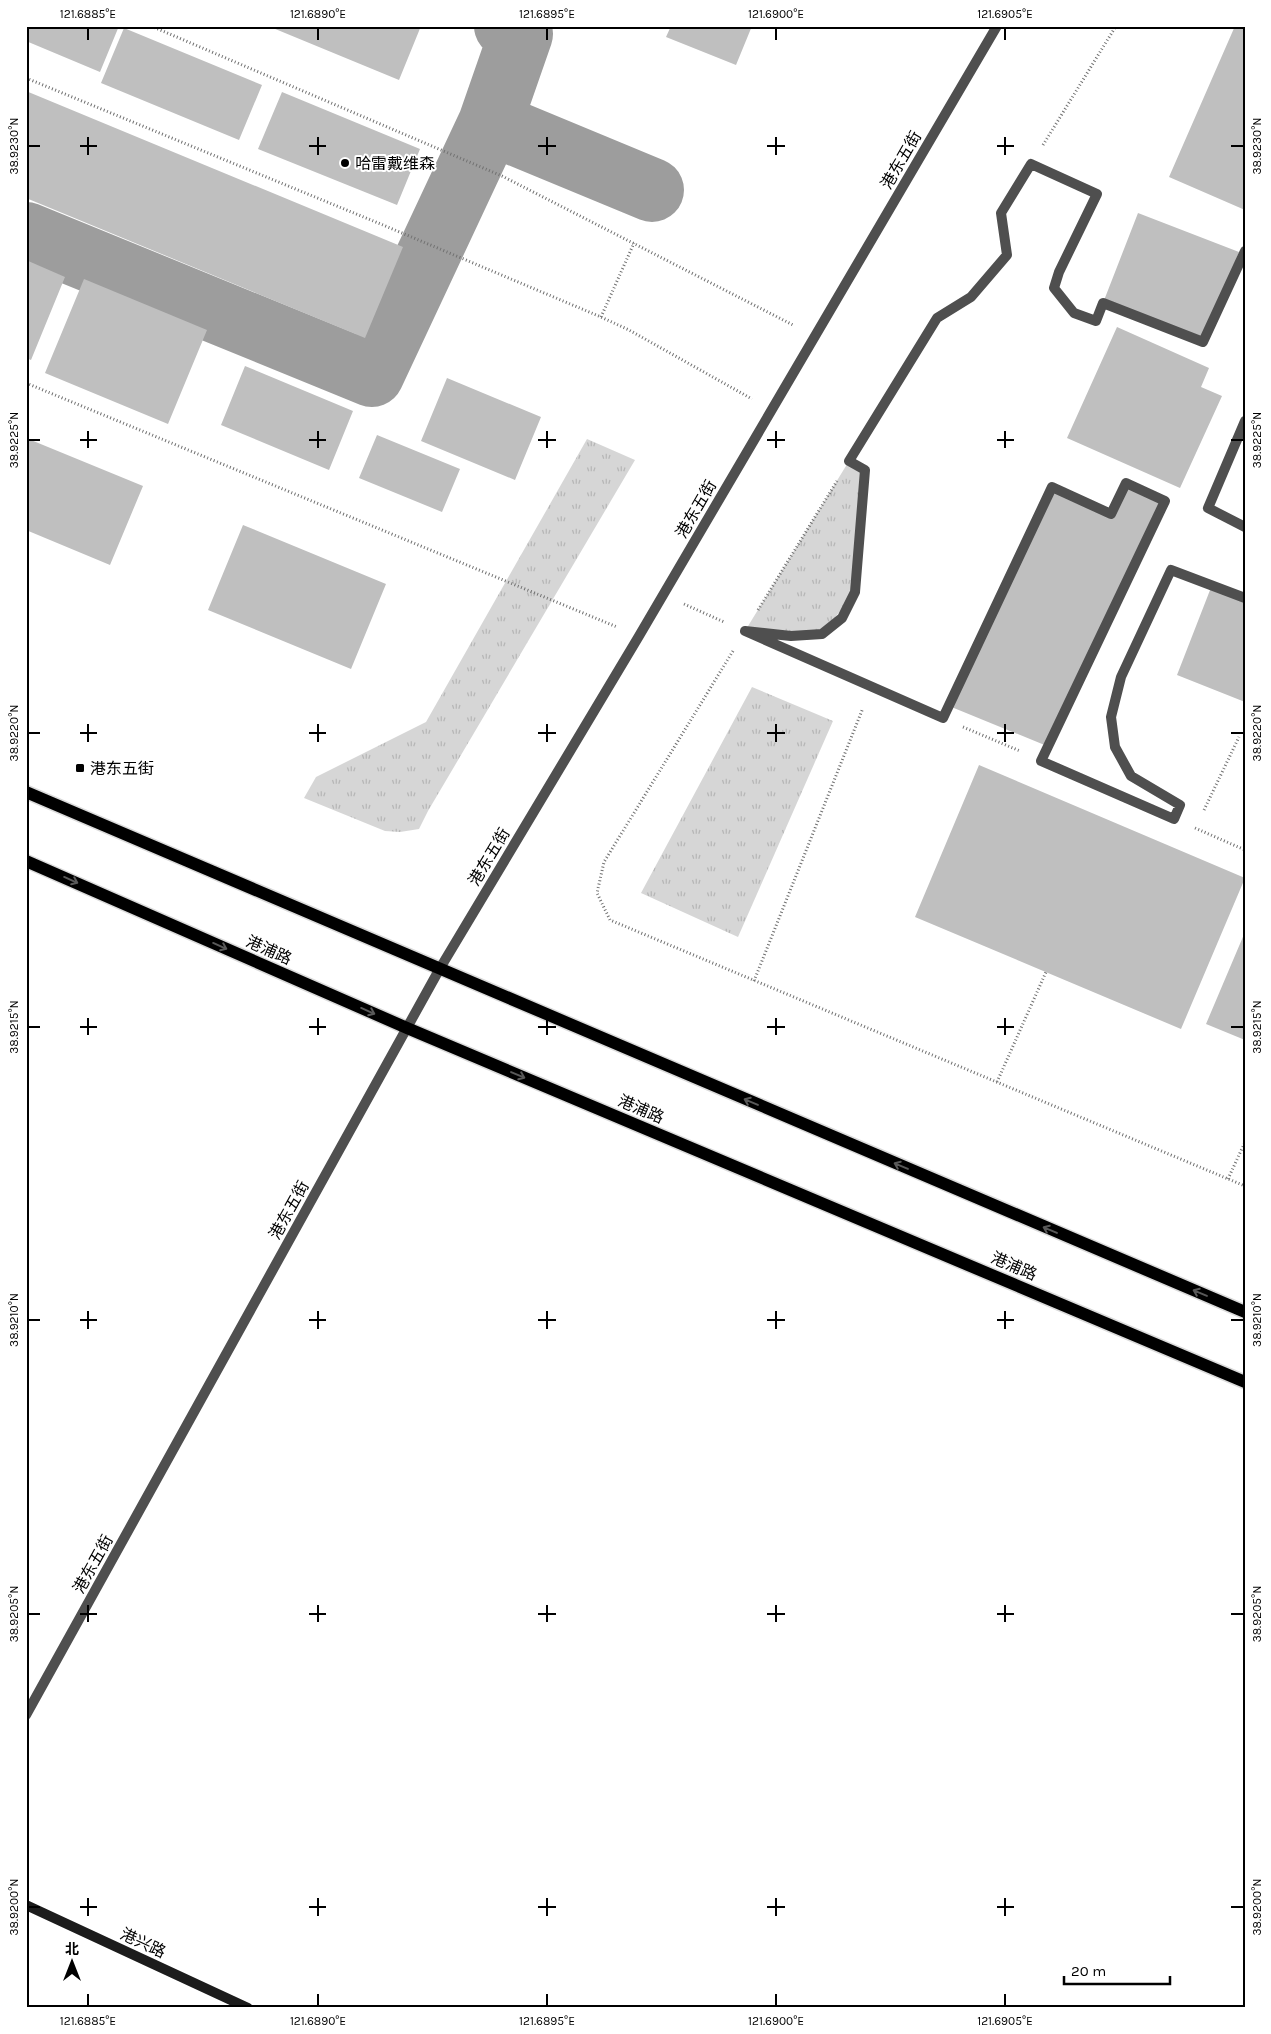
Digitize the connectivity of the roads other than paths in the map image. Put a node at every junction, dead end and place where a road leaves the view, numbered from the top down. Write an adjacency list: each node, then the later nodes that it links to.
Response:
1 (997, 26): 8 (street, 港东五街)
2 (1245, 251): 5 (street)
3 (1245, 421): 4 (street)
4 (1245, 527)
5 (1245, 598)
6 (26, 792): 8 (main road)
7 (26, 861): 9 (main road, 港浦路, one-way to 9)
8 (439, 970): 9 (street, 港东五街); 10 (main road, one-way to 8)
9 (408, 1028): 11 (main road, 港浦路, one-way to 11); 12 (street, 港东五街)
10 (1245, 1312)
11 (1245, 1382)
12 (26, 1715)
13 (26, 1905): 14 (main road, 港兴路)
14 (248, 2008)

